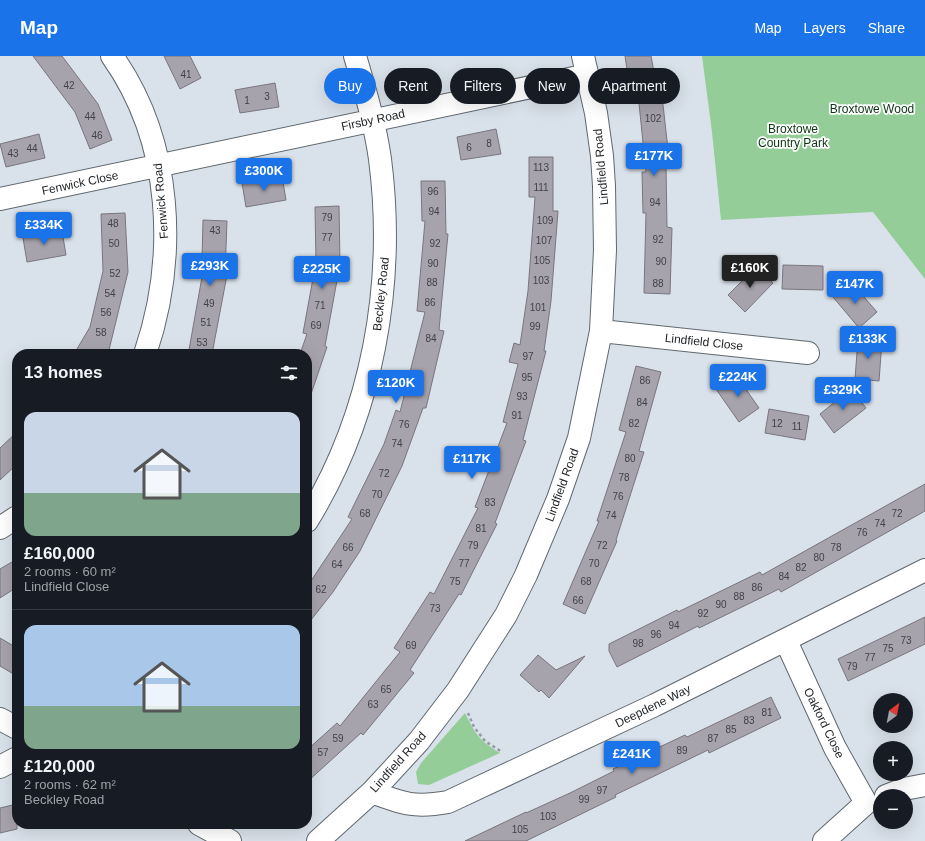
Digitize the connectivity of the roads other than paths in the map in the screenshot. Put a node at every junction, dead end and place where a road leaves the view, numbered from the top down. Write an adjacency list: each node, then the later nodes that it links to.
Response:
1 (112, 56): 5 (street, Fenwick Road)
2 (355, 56): 4 (street, Beckley Road)
3 (585, 65): 4 (street, Firsby Road); 7 (street, Lindfield Road)
4 (373, 120): 5 (street, Firsby Road); 10 (street, Beckley Road)
5 (159, 166): 6 (street, Fenwick Close); 8 (street, Fenwick Road)
6 (0, 199)
7 (601, 331): 9 (street, Lindfield Close); 21 (street, Lindfield Road)
8 (147, 349)
9 (808, 353)
10 (312, 512)
11 (12, 520): 12 (street)
12 (0, 528)
13 (925, 570): 14 (street, Deepdene Way)
14 (786, 641): 21 (street, Deepdene Way); 22 (street, Oakford Close)
15 (0, 719): 16 (street)
16 (12, 725)
17 (12, 761): 18 (street)
18 (0, 767)
19 (925, 785): 20 (street)
20 (904, 789)
21 (372, 792): 26 (street, Lindfield Road)
22 (873, 794)
23 (873, 802): 27 (street)
24 (208, 829): 25 (street)
25 (230, 841)
26 (318, 841)
27 (824, 841)

